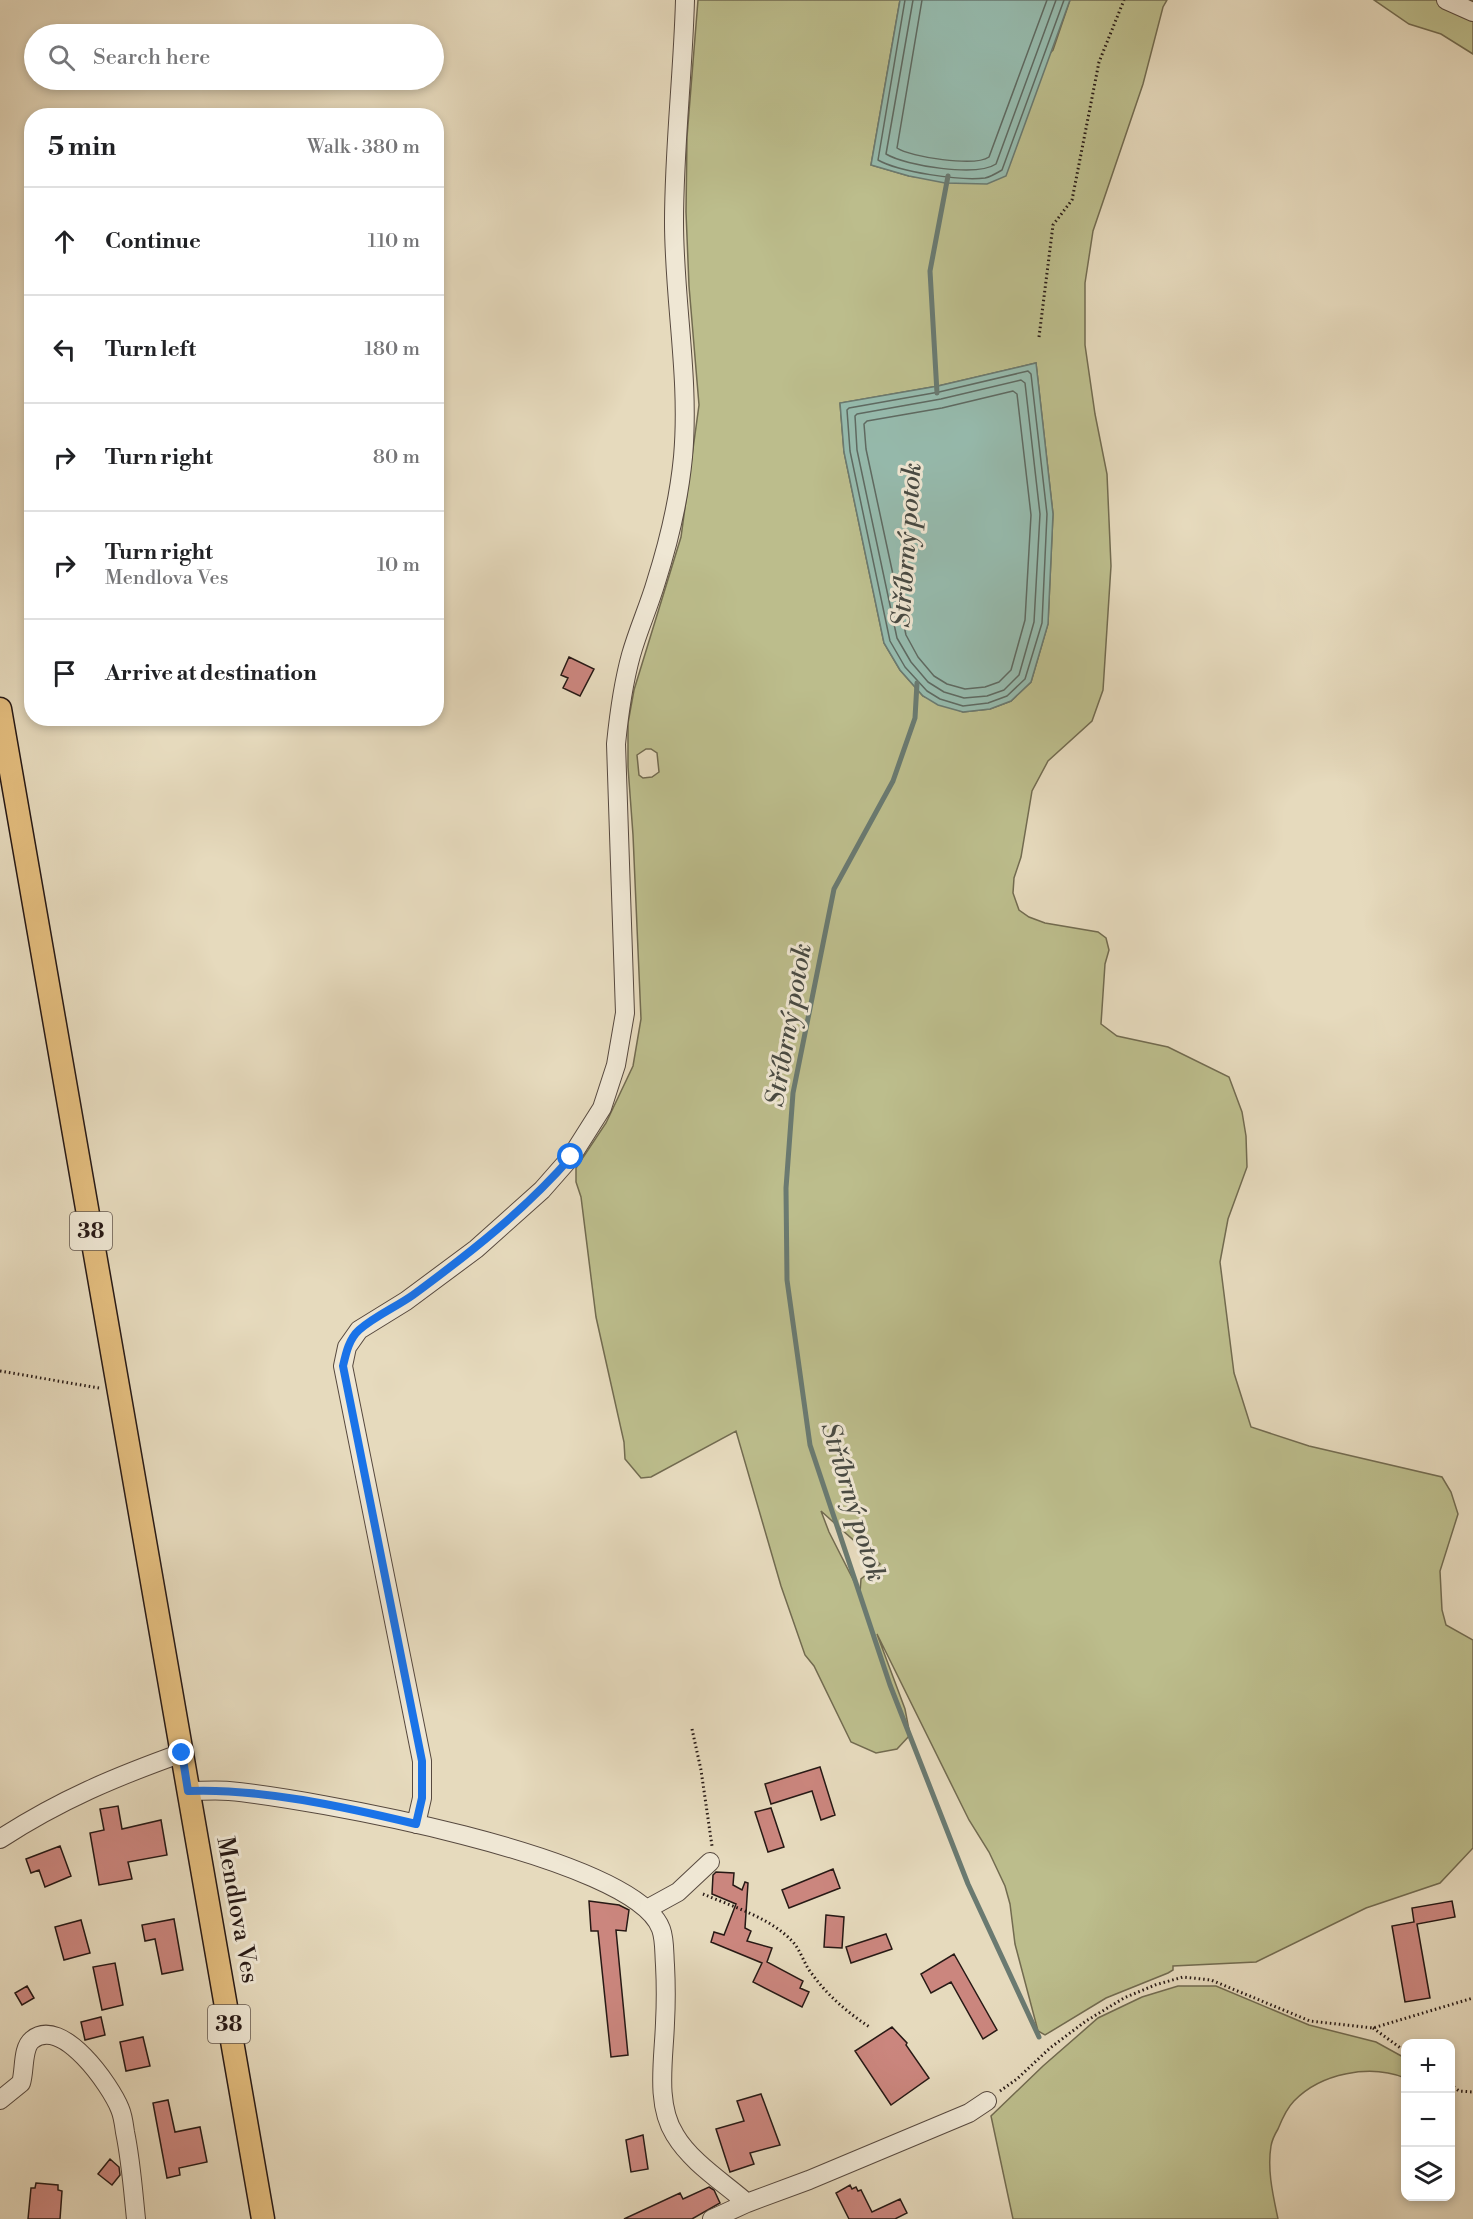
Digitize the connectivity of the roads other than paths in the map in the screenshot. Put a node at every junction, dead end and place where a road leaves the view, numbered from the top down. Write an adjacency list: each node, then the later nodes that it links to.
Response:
1 (685, 0): 7 (street)
2 (1446, 0): 3 (street)
3 (1473, 12)
4 (0, 709): 5 (main road, 38)
5 (182, 1753): 6 (main road, Mendlova Ves / 38); 8 (street)
6 (188, 1791): 7 (street); 15 (main road, Mendlova Ves / 38)
7 (416, 1824): 10 (street)
8 (0, 1839)
9 (710, 1862): 10 (street)
10 (647, 1909): 13 (street)
11 (0, 2100): 14 (street)
12 (987, 2101): 13 (street)
13 (747, 2203): 16 (street)
14 (136, 2219)
15 (263, 2219)
16 (712, 2219)

